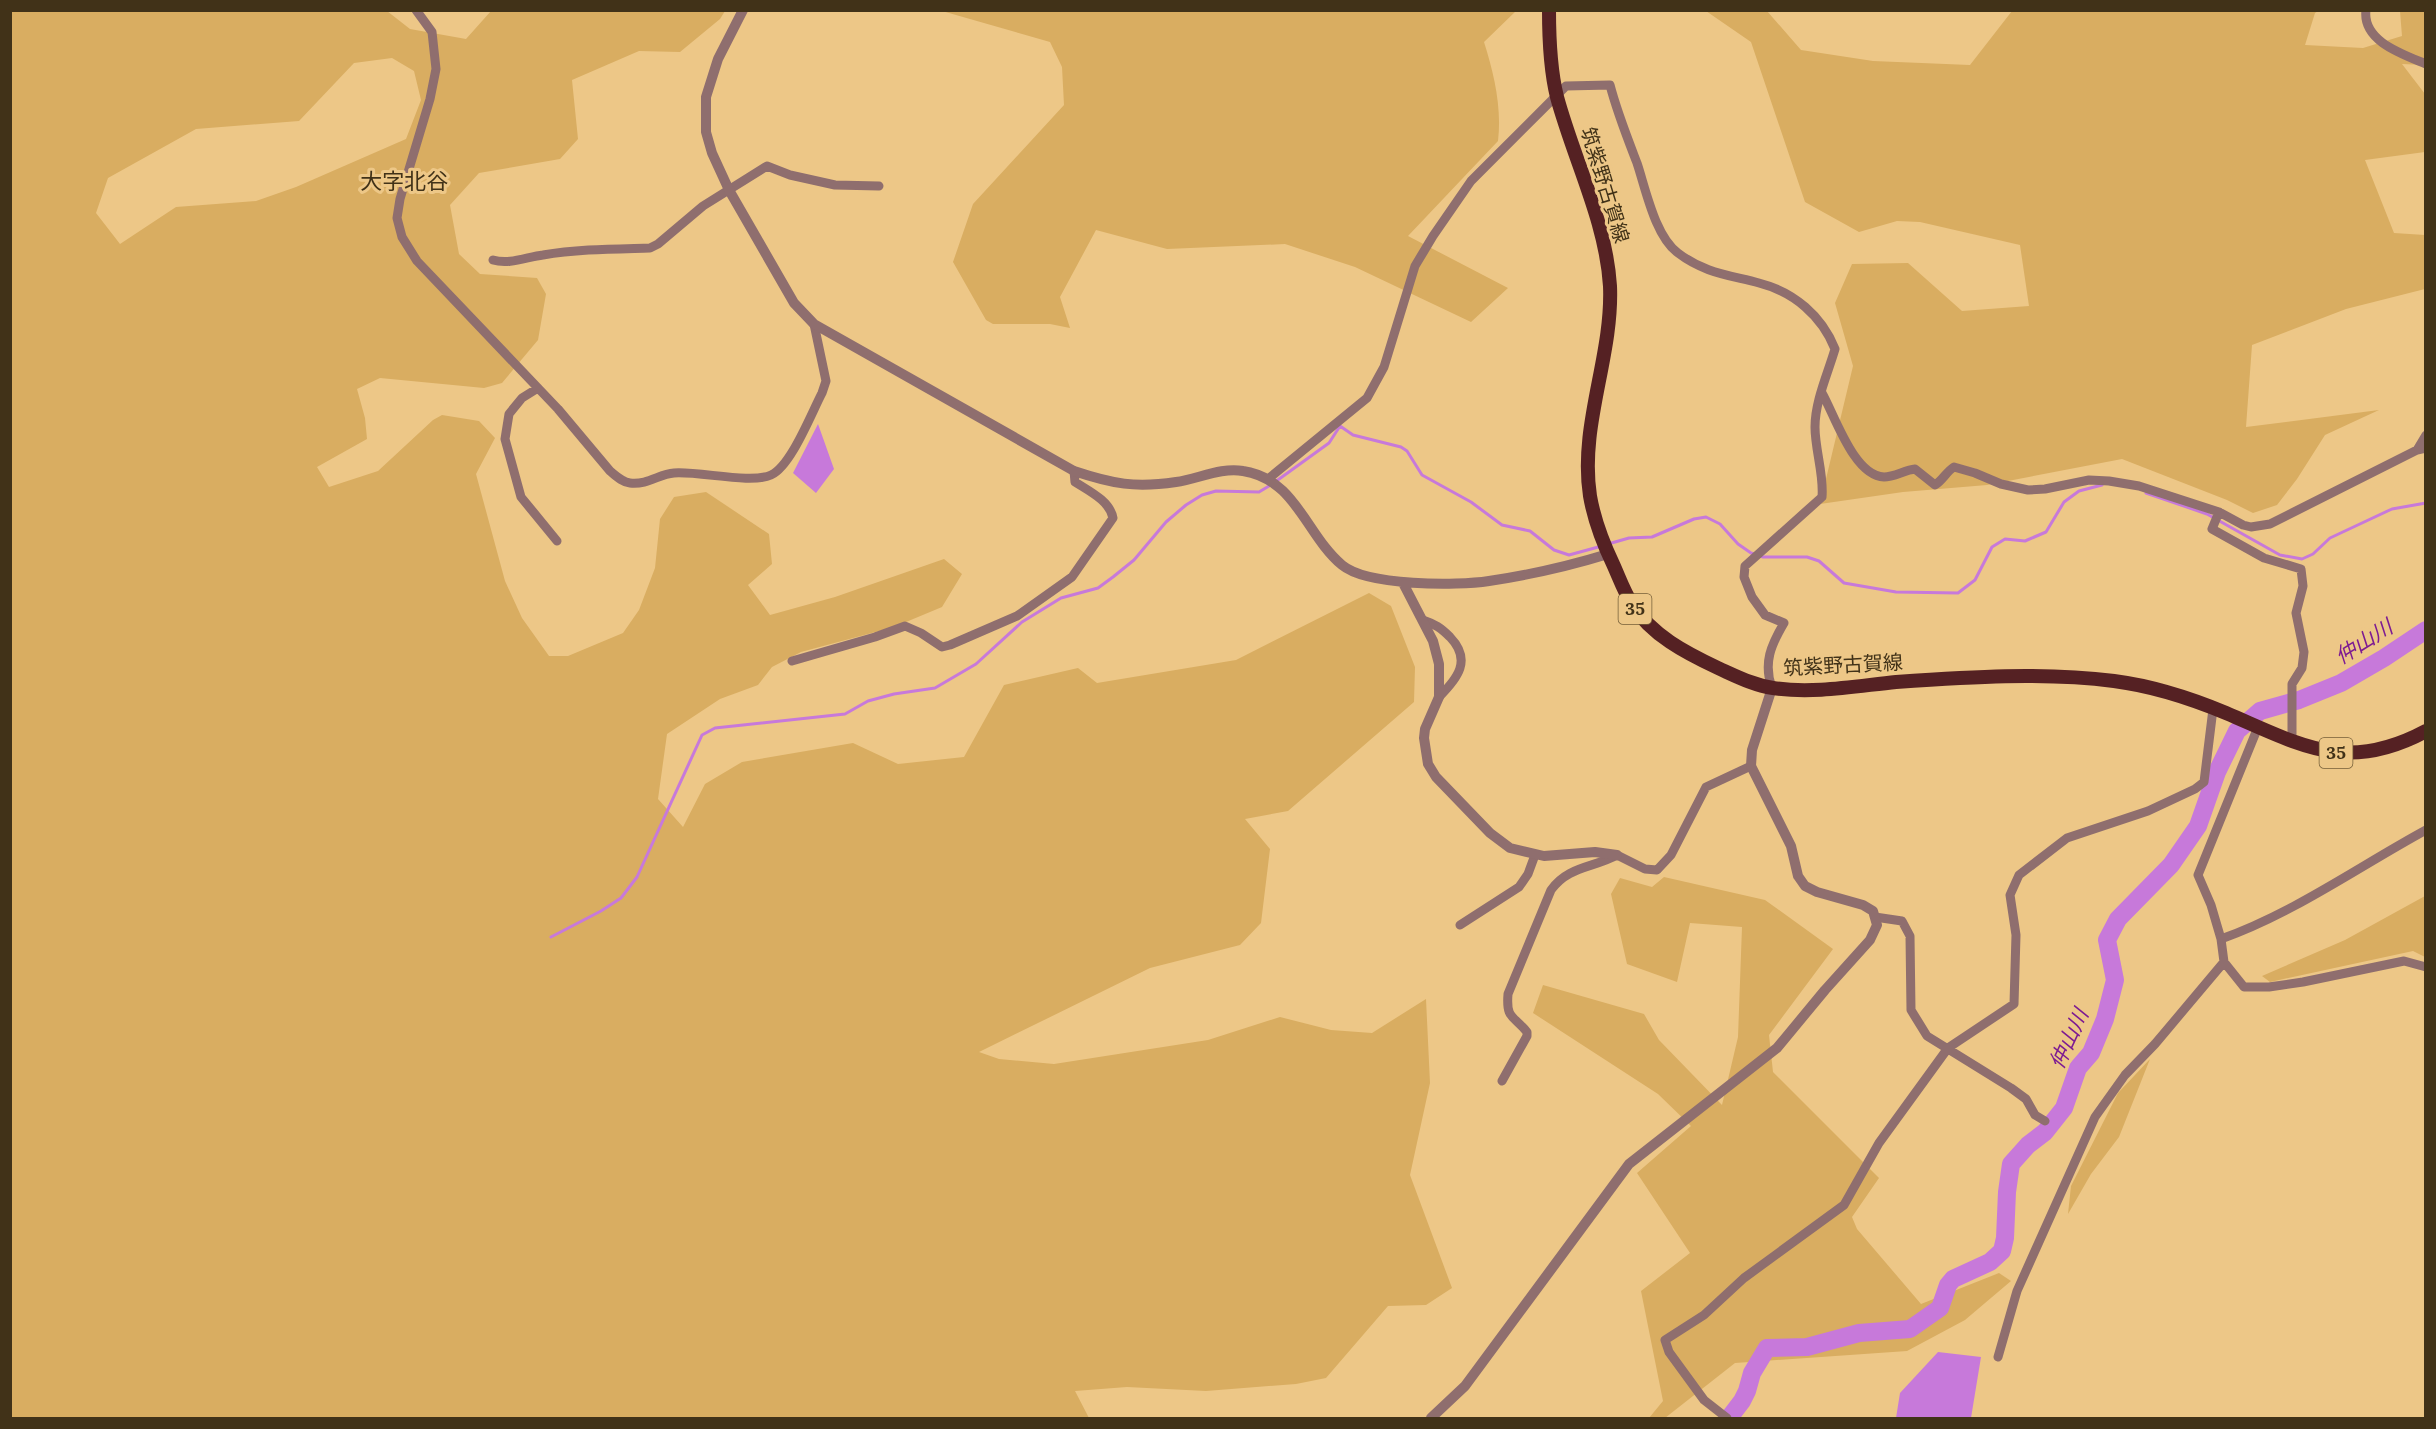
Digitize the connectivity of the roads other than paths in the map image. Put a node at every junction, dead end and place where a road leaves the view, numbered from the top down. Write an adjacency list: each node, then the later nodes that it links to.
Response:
1 (416, 10): 11 (street)
2 (743, 10): 8 (street)
3 (1549, 10): 6 (main road, 筑紫野古賀線 / 35)
4 (2366, 10): 5 (street)
5 (2426, 64)
6 (1557, 97): 12 (street); 16 (street); 19 (main road, 筑紫野古賀線 / 35)
7 (879, 186): 8 (street)
8 (729, 190): 9 (street); 10 (street)
9 (493, 260)
10 (814, 324): 11 (street); 15 (street)
11 (538, 388): 18 (street)
12 (1822, 393): 17 (street); 23 (street)
13 (2426, 435): 14 (street)
14 (2421, 449): 17 (street)
15 (1074, 471): 16 (street); 22 (street)
16 (1268, 479): 20 (street)
17 (2219, 512): 28 (street)
18 (557, 541)
19 (1608, 554): 20 (street); 23 (main road, 筑紫野古賀線 / 35)
20 (1403, 583): 21 (street)
21 (1423, 620): 24 (street); 24 (street)
22 (792, 661)
23 (1772, 688): 25 (main road, 筑紫野古賀線 / 35); 29 (street)
24 (1439, 697): 31 (street)
25 (2218, 710): 26 (main road, 筑紫野古賀線 / 35); 38 (street)
26 (2253, 725): 28 (main road, 筑紫野古賀線 / 35); 35 (street)
27 (2426, 732): 28 (main road, 筑紫野古賀線 / 35)
28 (2292, 742)
29 (1751, 766): 32 (street); 33 (street)
30 (2426, 830): 35 (street)
31 (1535, 855): 32 (street); 34 (street)
32 (1617, 855): 39 (street)
33 (1875, 917): 38 (street); 43 (street)
34 (1460, 926)
35 (2221, 939): 36 (street)
36 (2224, 962): 37 (street); 41 (street)
37 (2426, 967)
38 (1948, 1048): 40 (street); 42 (street)
39 (1502, 1081)
40 (2045, 1121)
41 (1998, 1357)
42 (1724, 1416)
43 (1431, 1419)

